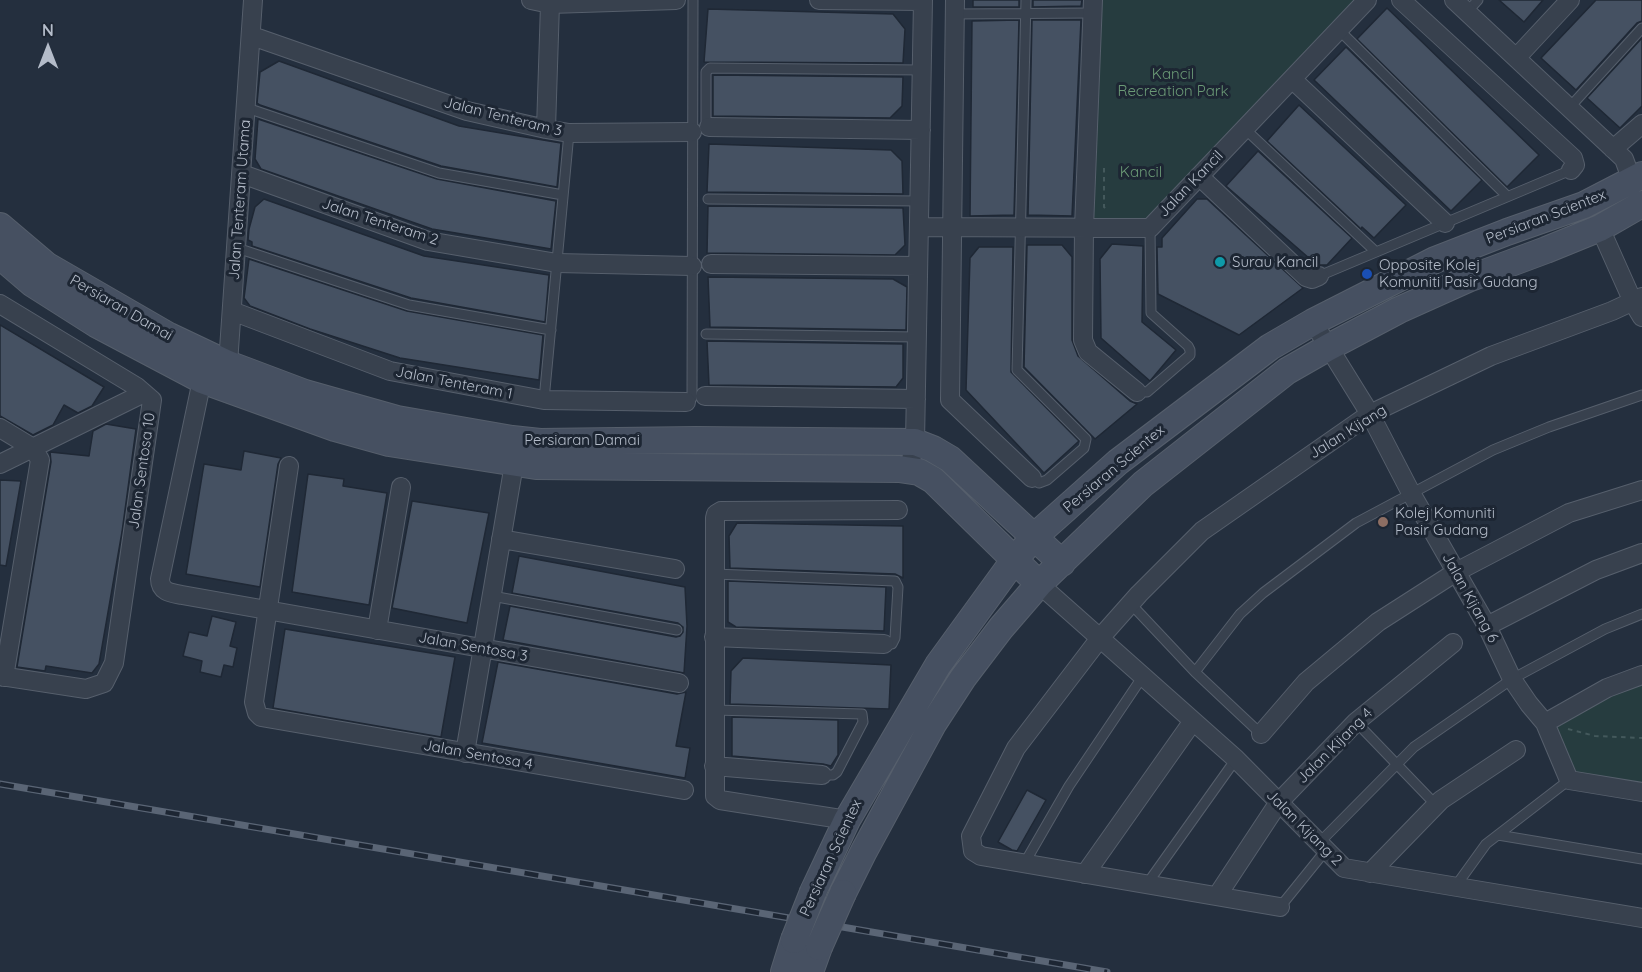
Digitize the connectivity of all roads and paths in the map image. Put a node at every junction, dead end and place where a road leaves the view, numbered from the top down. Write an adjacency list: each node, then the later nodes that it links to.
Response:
1 (253, 0): 17 (street, Jalan Tenteram Utama)
2 (676, 0): 10 (street)
3 (693, 0): 26 (lane)
4 (819, 0): 9 (street)
5 (1026, 0): 14 (lane)
6 (1367, 0): 16 (street, Jalan Kancil)
7 (1401, 0): 31 (street)
8 (1570, 0): 18 (street)
9 (923, 1): 19 (street)
10 (541, 2): 24 (street)
11 (1466, 4): 18 (street)
12 (955, 7): 14 (lane); 43 (street)
13 (1093, 7): 14 (lane); 45 (street)
14 (1026, 14): 44 (lane)
15 (1642, 28): 22 (lane)
16 (1339, 30): 20 (street, Jalan Kancil); 36 (lane)
17 (252, 36): 21 (street, Jalan Tenteram Utama); 24 (street, Jalan Tenteram 3)
18 (1516, 58): 22 (street)
19 (922, 70): 26 (lane); 27 (street)
20 (1292, 79): 25 (street, Jalan Kancil); 40 (street)
21 (247, 108): 32 (street, Jalan Tenteram Utama); 35 (lane)
22 (1569, 108): 29 (street)
23 (1642, 124): 29 (street)
24 (546, 129): 28 (street, Jalan Tenteram 3)
25 (1245, 129): 33 (street, Jalan Kancil); 49 (lane)
26 (700, 130): 27 (street, Jalan Tenteram 3); 28 (street, Jalan Tenteram 3); 53 (lane)
27 (921, 130): 38 (street)
28 (569, 133): 35 (lane)
29 (1613, 149): 34 (street)
30 (1104, 159): 39 (path)
31 (1571, 170): 36 (lane)
32 (242, 174): 48 (street, Jalan Tenteram Utama); 51 (street, Jalan Tenteram 2)
33 (1199, 176): 46 (street, Jalan Kancil); 55 (street)
34 (1639, 187): 47 (main road, Persiaran Scientex); 59 (main road, Persiaran Scientex)
35 (563, 195): 51 (lane)
36 (1507, 196): 40 (lane)
37 (708, 199): 38 (lane)
38 (920, 201): 42 (street)
39 (1114, 214)
40 (1445, 223): 49 (lane)
41 (0, 226): 64 (main road, Persiaran Damai)
42 (919, 227): 43 (street, Jalan Kancil); 54 (street)
43 (952, 227): 44 (street, Jalan Kancil); 81 (street)
44 (1020, 228): 45 (street, Jalan Kancil); 81 (lane)
45 (1084, 228): 46 (street, Jalan Kancil); 66 (street)
46 (1150, 228): 66 (lane)
47 (1600, 228): 57 (street); 63 (main road, Persiaran Scientex)
48 (237, 248): 58 (street, Jalan Tenteram Utama); 60 (lane)
49 (1376, 252): 55 (lane)
50 (0, 256): 65 (main road, Persiaran Damai)
51 (557, 263): 53 (street, Jalan Tenteram 2); 60 (lane)
52 (711, 264): 54 (street)
53 (692, 266): 72 (lane)
54 (918, 266): 62 (street)
55 (1319, 276)
56 (0, 304): 67 (street, Jalan Sentosa 10)
57 (1639, 306): 73 (street, Jalan Kijang)
58 (232, 312): 64 (street, Jalan Tenteram Utama); 71 (street, Jalan Tenteram 1)
59 (1313, 322): 63 (street, Jalan Kijang 6); 86 (main road, Persiaran Scientex)
60 (551, 330): 71 (lane)
61 (706, 334): 62 (lane)
62 (917, 337): 70 (street)
63 (1329, 347): 73 (street, Jalan Kijang 6); 90 (main road, Persiaran Scientex)
64 (228, 364): 75 (main road, Persiaran Damai)
65 (202, 380): 78 (main road, Persiaran Damai); 97 (street, Jalan Sentosa 3)
66 (1137, 392)
67 (144, 393): 76 (street); 109 (street, Jalan Sentosa 10)
68 (1642, 395): 84 (lane)
69 (705, 396): 70 (street)
70 (916, 399): 75 (street)
71 (544, 400): 72 (street, Jalan Tenteram 1)
72 (686, 402)
73 (1370, 414): 84 (street, Jalan Kijang 6); 96 (street, Jalan Kijang)
74 (0, 428): 76 (street)
75 (915, 442): 80 (street); 86 (main road, Persiaran Damai)
76 (33, 448): 77 (street); 109 (street)
77 (0, 464)
78 (514, 464): 80 (main road, Persiaran Damai); 87 (street)
79 (289, 466): 97 (street)
80 (909, 469): 89 (main road, Persiaran Damai)
81 (1032, 478)
82 (401, 487): 100 (street)
83 (1642, 490): 92 (street)
84 (1411, 493): 92 (street, Jalan Kijang 6); 107 (lane)
85 (898, 510): 93 (street)
86 (1035, 536): 89 (main road, Persiaran Scientex); 90 (main road, Persiaran Damai)
87 (501, 538): 91 (street); 95 (street)
88 (1642, 553): 99 (street)
89 (1015, 559): 94 (main road, Persiaran Damai); 130 (main road, Persiaran Scientex)
90 (1062, 563): 94 (main road, Persiaran Scientex)
91 (675, 569)
92 (1456, 572): 99 (street, Jalan Kijang 6); 117 (street)
93 (714, 574): 102 (street); 105 (lane)
94 (1039, 584): 103 (street, Jalan Kijang 2); 143 (main road, Persiaran Scientex, bridge)
95 (492, 596): 101 (lane); 106 (street)
96 (1130, 603): 103 (street, Jalan Kijang); 107 (lane)
97 (268, 610): 100 (street, Jalan Sentosa 3); 120 (street, Jalan Sentosa 4)
98 (1642, 614): 111 (lane)
99 (1487, 626): 111 (street, Jalan Kijang 6)
100 (377, 630): 106 (street, Jalan Sentosa 3)
101 (677, 630)
102 (714, 637): 105 (street); 113 (street)
103 (1100, 638): 110 (street, Jalan Kijang 2); 134 (street, Jalan Kijang)
104 (1453, 643): 115 (street, Jalan Kijang 4)
105 (884, 644)
106 (483, 649): 112 (street, Jalan Sentosa 3); 120 (street)
107 (1195, 672): 117 (lane)
108 (1642, 675): 116 (street)
109 (2, 676)
110 (1143, 676): 114 (street, Jalan Kijang 2); 134 (lane)
111 (1512, 679): 116 (street, Jalan Kijang 6); 122 (lane)
112 (679, 683)
113 (714, 710): 123 (street); 124 (lane)
114 (1193, 721): 121 (street, Jalan Kijang 2); 136 (street)
115 (1356, 722): 122 (lane); 128 (street, Jalan Kijang 4)
116 (1545, 723): 118 (path); 125 (street, Jalan Kijang 6)
117 (1261, 734)
118 (1642, 738)
119 (1516, 750): 129 (street)
120 (465, 753): 126 (street, Jalan Sentosa 4)
121 (1236, 759): 128 (street, Jalan Kijang 2); 137 (lane)
122 (1396, 764): 129 (lane); 132 (lane)
123 (714, 766): 124 (street); 130 (street)
124 (822, 775)
125 (1569, 780): 127 (street); 131 (lane)
126 (684, 790)
127 (1642, 792)
128 (1279, 802): 132 (street, Jalan Kijang 2); 139 (street, Jalan Kijang 4)
129 (1436, 805): 135 (street)
130 (847, 820): 142 (main road, Persiaran Scientex, bridge)
131 (1498, 835): 133 (lane); 138 (lane)
132 (1322, 846): 135 (street, Jalan Kijang 2); 140 (lane)
133 (1642, 859)
134 (1024, 864): 136 (street)
135 (1370, 873): 138 (street, Jalan Kijang 2)
136 (1085, 874): 137 (street)
137 (1147, 885): 139 (street)
138 (1455, 887): 141 (street, Jalan Kijang 2)
139 (1217, 896): 140 (street)
140 (1280, 907)
141 (1642, 918)
142 (784, 972)
143 (810, 972)

